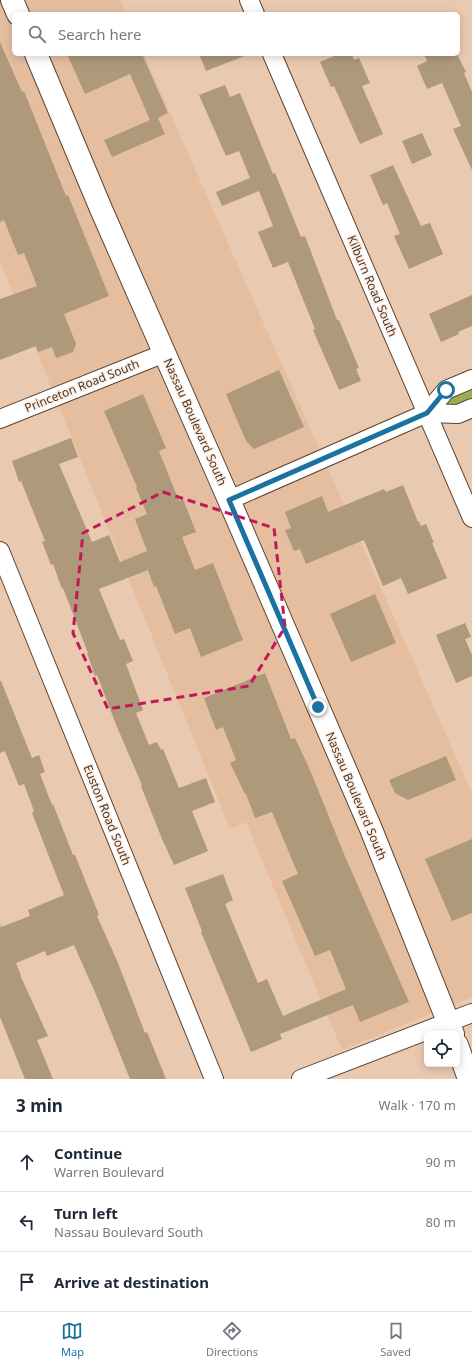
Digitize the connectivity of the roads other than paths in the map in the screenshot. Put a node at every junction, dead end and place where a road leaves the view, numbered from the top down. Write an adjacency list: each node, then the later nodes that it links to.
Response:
1 (12, 0): 3 (main road)
2 (249, 0): 4 (street)
3 (17, 12)
4 (254, 12)
5 (37, 56): 7 (main road, Nassau Boulevard South)
6 (273, 56): 10 (street, Kilburn Road South)
7 (165, 353): 11 (street, Princeton Road South); 12 (main road, Nassau Boulevard South)
8 (472, 378): 10 (street)
9 (472, 408): 10 (street)
10 (427, 413): 12 (street); 13 (street, Kilburn Road South)
11 (0, 419)
12 (229, 500): 16 (main road, Nassau Boulevard South)
13 (472, 518)
14 (0, 551): 18 (street, Euston Road South)
15 (472, 1013): 16 (street)
16 (451, 1028): 19 (street)
17 (460, 1054): 20 (main road)
18 (214, 1079)
19 (301, 1079)
20 (469, 1079)

